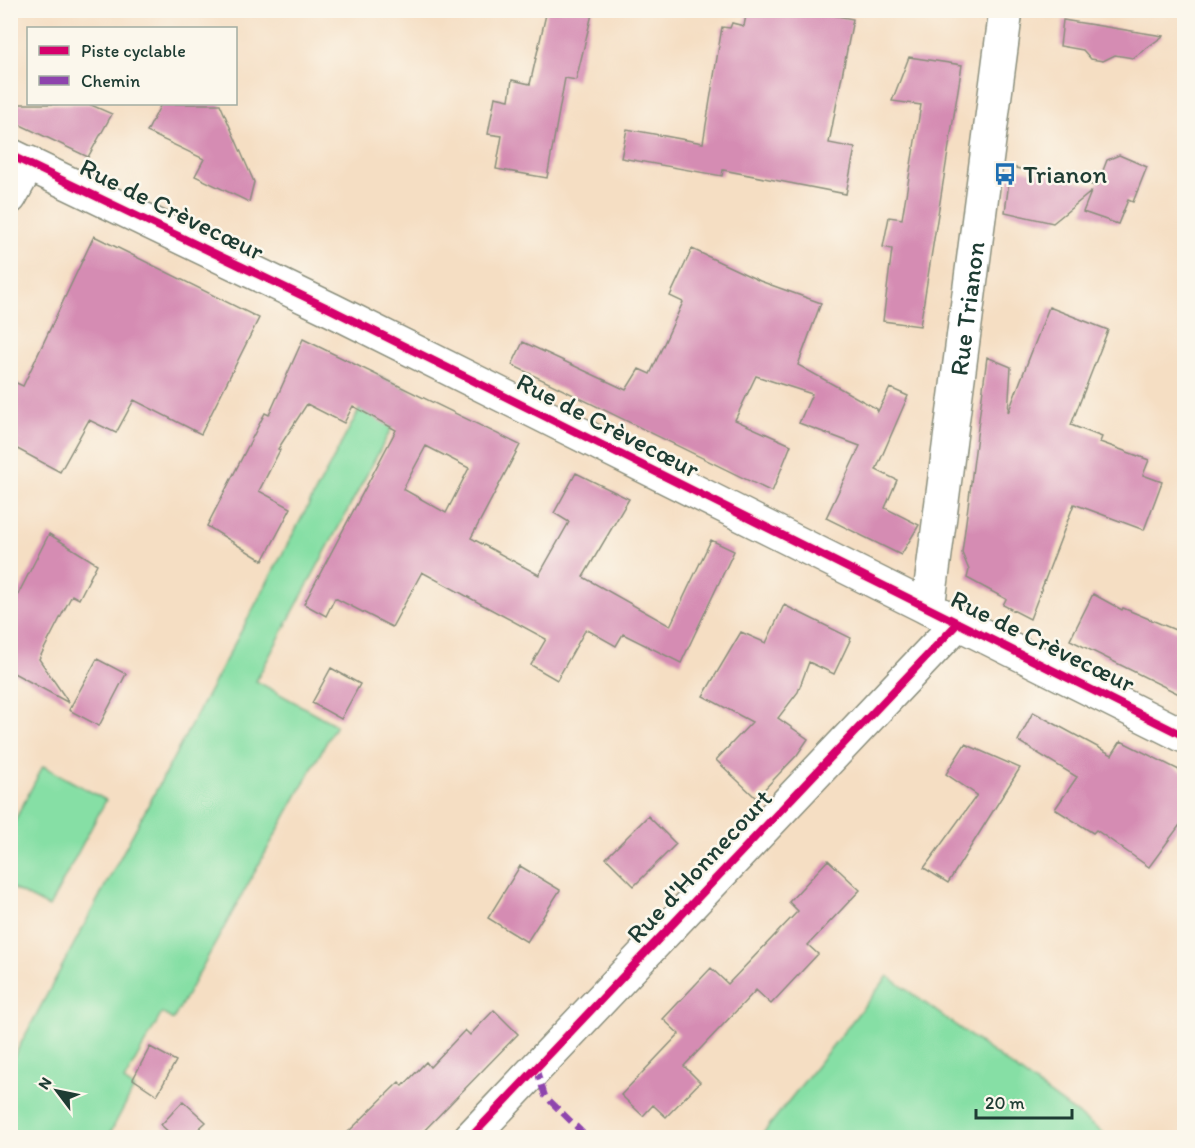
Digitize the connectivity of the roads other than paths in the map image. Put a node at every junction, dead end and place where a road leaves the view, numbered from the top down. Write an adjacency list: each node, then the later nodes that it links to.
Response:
1 (1006, 10): 4 (street, Rue Trianon)
2 (20, 159): 3 (street); 4 (street, Rue de Crèvecœur)
3 (10, 197)
4 (928, 608): 5 (street, Rue de Crèvecœur)
5 (958, 622): 6 (street, Rue de Crèvecœur); 7 (street, Rue d'Honnecourt)
6 (1185, 736)
7 (470, 1137)

